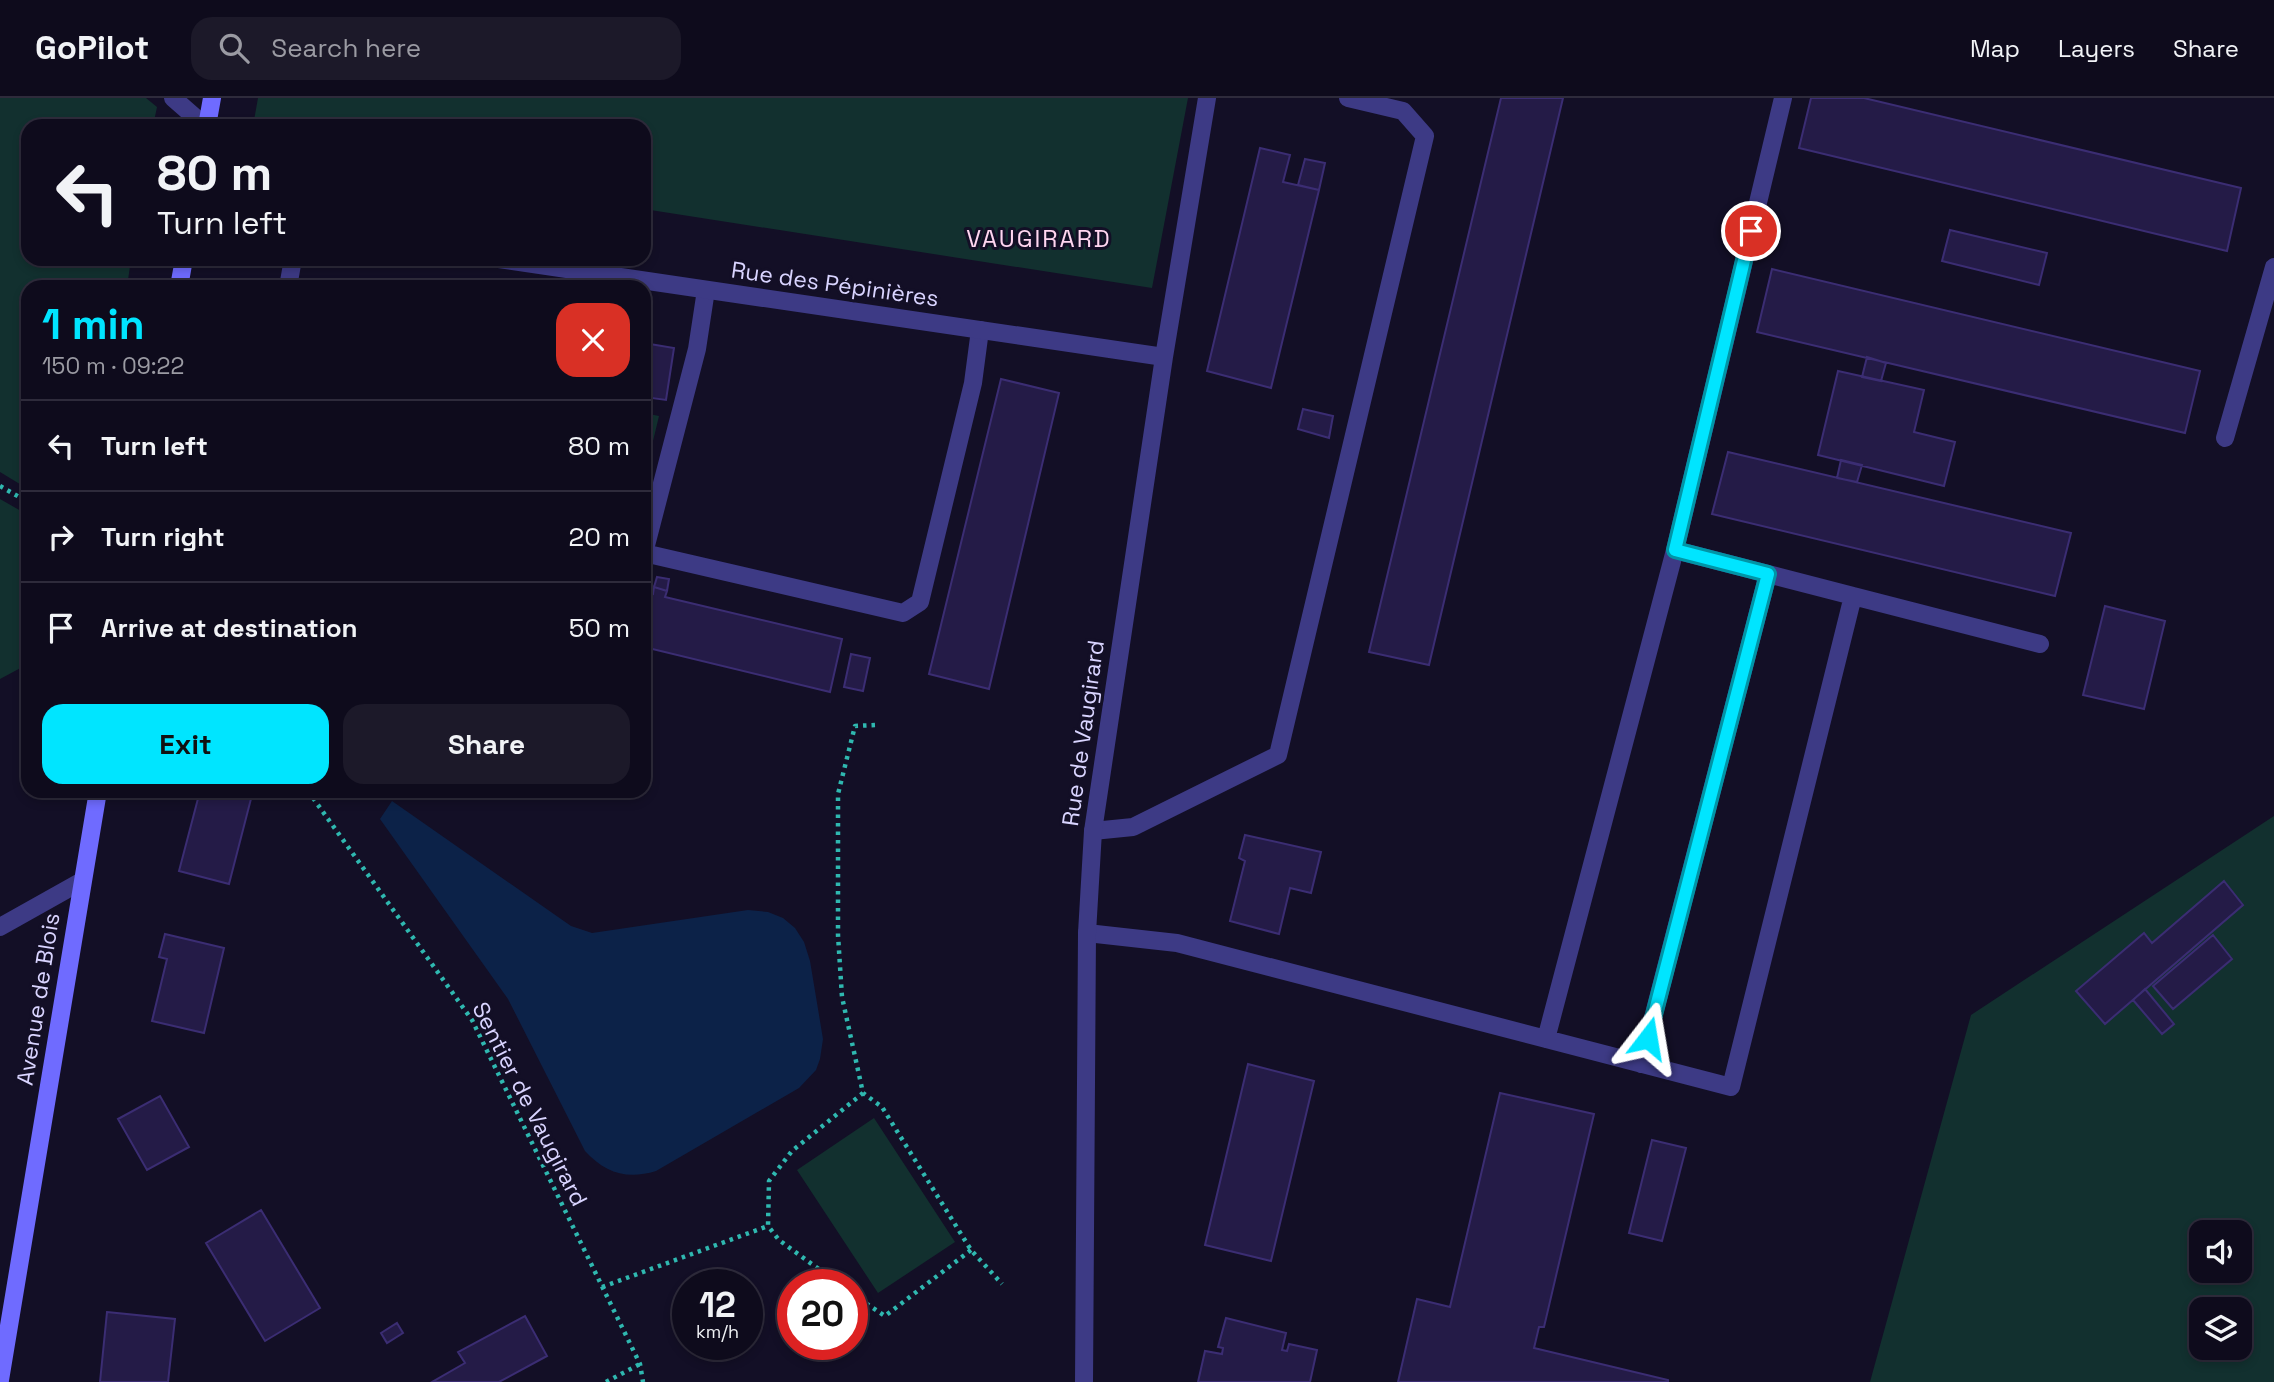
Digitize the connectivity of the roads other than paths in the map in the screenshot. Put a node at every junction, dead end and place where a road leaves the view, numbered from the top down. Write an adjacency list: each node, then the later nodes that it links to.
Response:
1 (173, 98): 6 (street)
2 (212, 98): 7 (main road)
3 (1208, 98): 14 (street, Rue de Vaugirard)
4 (1348, 98): 23 (street)
5 (1783, 98): 17 (street)
6 (198, 119)
7 (208, 119)
8 (546, 266): 10 (street, Rue des Pépinières)
9 (2274, 267): 15 (street)
10 (639, 280)
11 (651, 282): 12 (street, Rue des Pépinières)
12 (706, 290): 13 (street, Rue des Pépinières); 16 (street)
13 (980, 330): 14 (street, Rue des Pépinières); 18 (street)
14 (1164, 357): 23 (street, Rue de Vaugirard)
15 (2225, 438)
16 (651, 526)
17 (1675, 550): 19 (street); 27 (street)
18 (651, 555)
19 (1768, 574): 20 (street); 28 (street)
20 (1853, 596): 21 (street); 28 (street)
21 (2040, 644)
22 (97, 798): 24 (main road, Avenue de Blois)
23 (1093, 831): 26 (street, Rue de Vaugirard)
24 (82, 881): 25 (street); 29 (main road, Avenue de Blois)
25 (0, 926)
26 (1087, 933): 27 (street); 30 (street, Rue de Vaugirard)
27 (1546, 1039): 28 (street)
28 (1641, 1064)
29 (0, 1380)
30 (1084, 1382)

